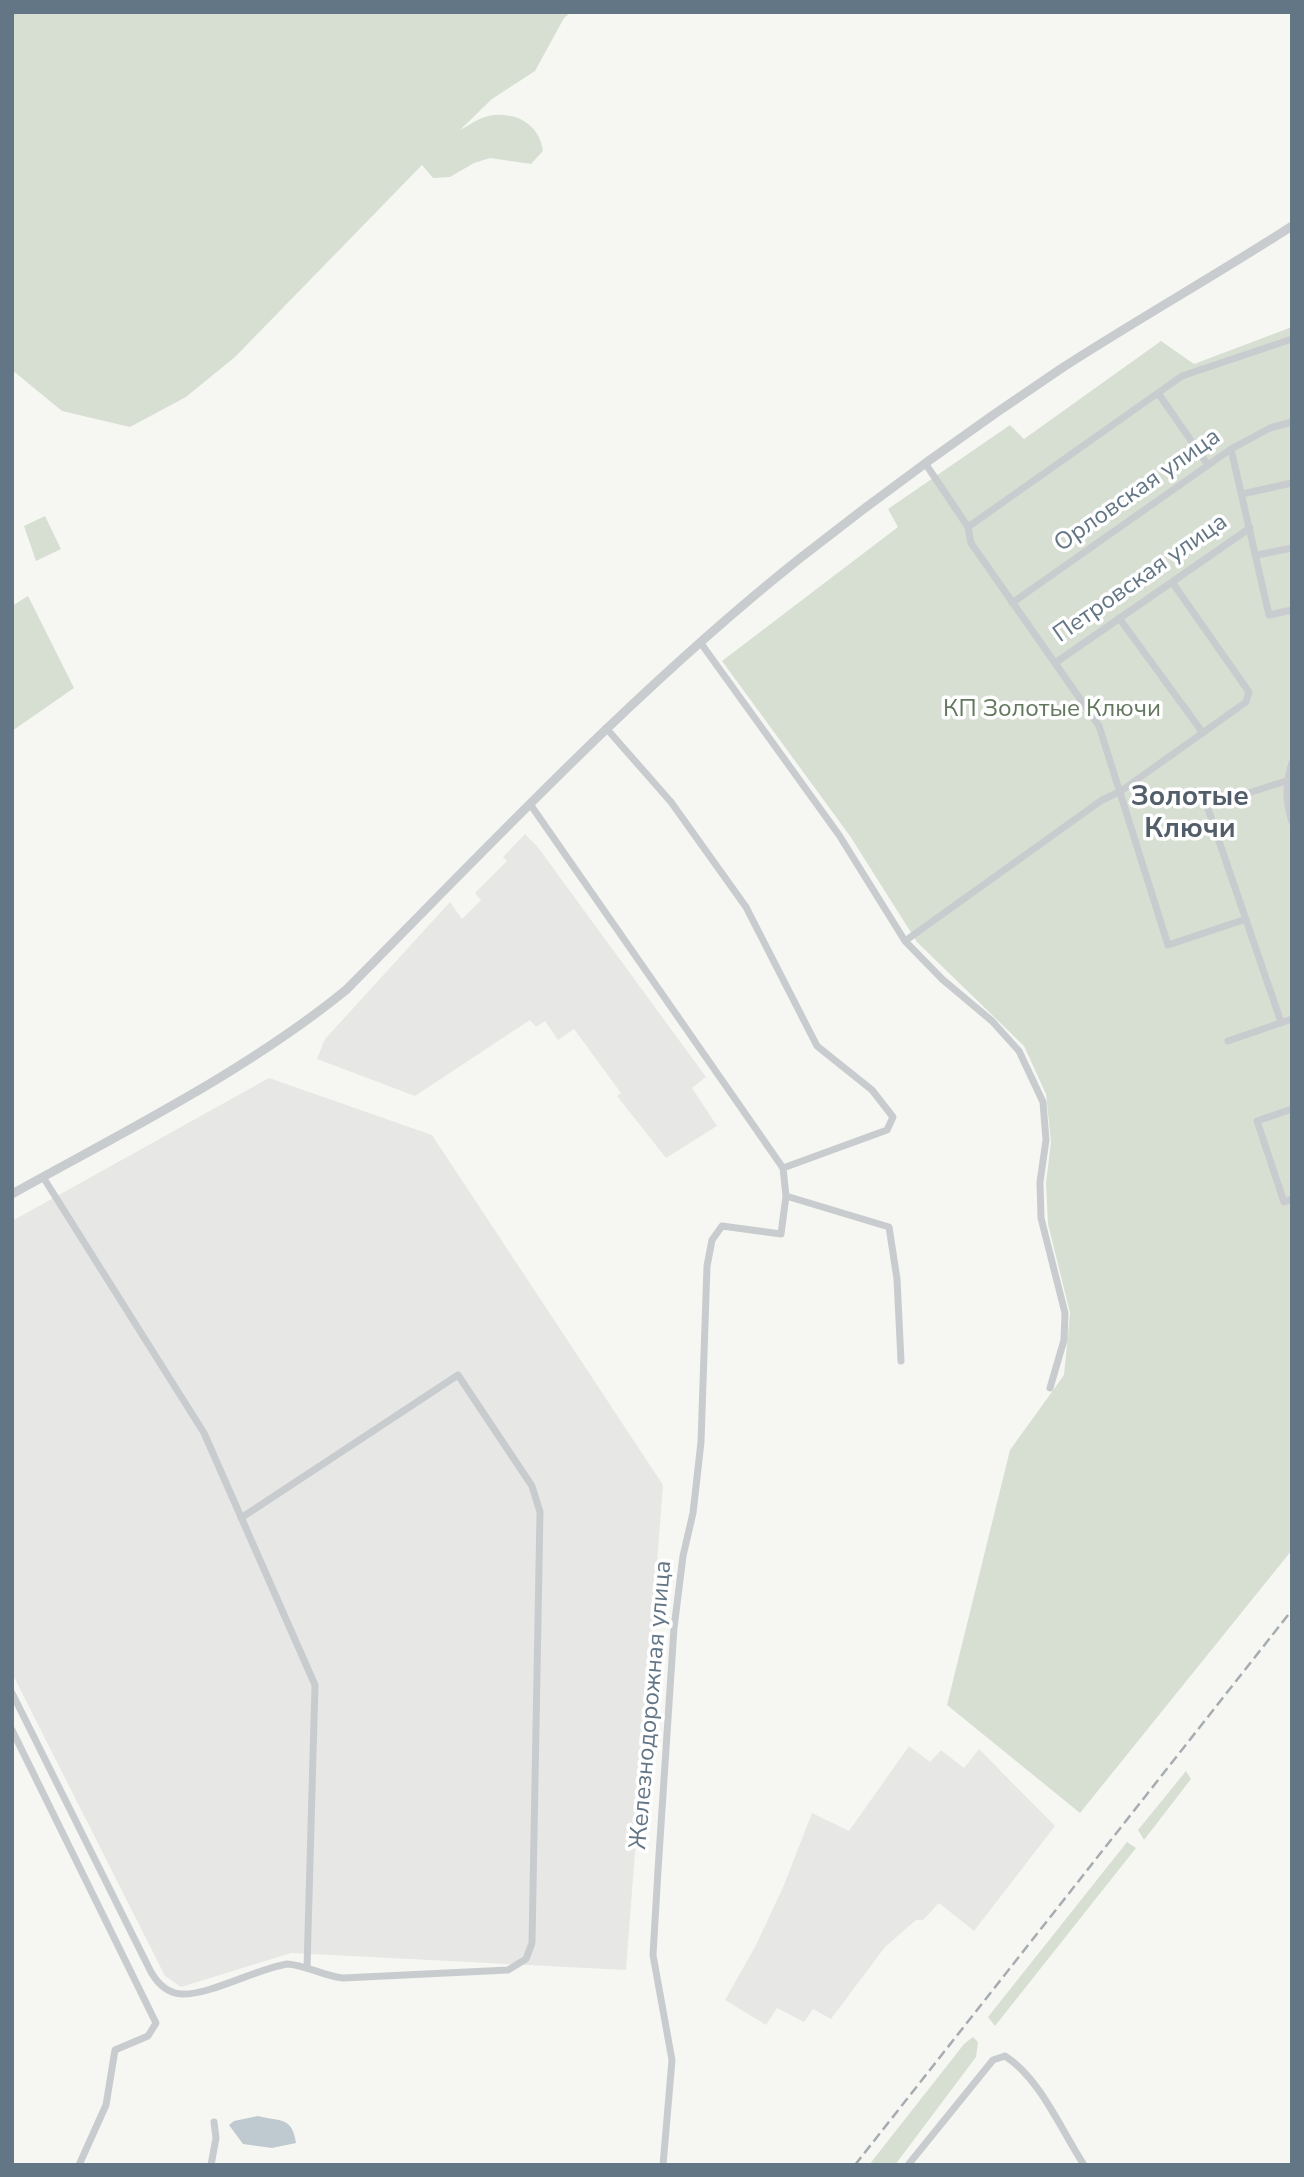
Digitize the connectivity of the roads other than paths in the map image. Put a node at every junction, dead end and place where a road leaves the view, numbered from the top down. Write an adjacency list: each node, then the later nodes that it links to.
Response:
1 (1292, 226): 6 (street)
2 (1292, 339): 3 (street)
3 (1158, 393): 7 (street); 10 (street)
4 (1292, 422): 5 (street, Орловская улица)
5 (1231, 449): 7 (street, Орловская улица); 9 (street)
6 (925, 463): 10 (street); 18 (street)
7 (1208, 465): 15 (street, Орловская улица)
8 (1292, 483): 9 (street)
9 (1242, 494): 11 (street)
10 (968, 527): 15 (street)
11 (1250, 528): 13 (street); 14 (street, Петровская улица)
12 (1292, 548): 13 (street)
13 (1257, 555): 16 (street)
14 (1172, 582): 17 (street, Петровская улица); 21 (street)
15 (1012, 603): 19 (street)
16 (1292, 610)
17 (1119, 618): 19 (street, Петровская улица); 21 (street)
18 (700, 642): 20 (street); 28 (street)
19 (1055, 663): 24 (street)
20 (606, 728): 25 (street); 33 (street)
21 (1203, 733): 24 (street)
22 (1292, 763): 23 (street)
23 (1286, 780): 26 (street); 27 (street)
24 (1121, 790): 27 (street); 28 (street)
25 (530, 804): 33 (street); 34 (street)
26 (1292, 822)
27 (1246, 919): 30 (street)
28 (905, 941): 39 (street)
29 (1292, 1019): 30 (street)
30 (1281, 1022): 31 (street)
31 (1228, 1041)
32 (1292, 1109): 37 (street)
33 (783, 1168): 36 (street)
34 (43, 1177): 35 (street); 40 (street)
35 (12, 1194)
36 (786, 1196): 38 (street); 47 (street, Железнодорожная улица)
37 (1288, 1200)
38 (901, 1361)
39 (1050, 1388)
40 (242, 1518): 43 (street); 43 (street)
41 (12, 1693): 43 (street)
42 (12, 1730): 45 (street)
43 (307, 1968)
44 (214, 2122): 46 (street)
45 (79, 2165)
46 (211, 2165)
47 (663, 2165)
48 (908, 2165): 49 (street)
49 (1084, 2165)

